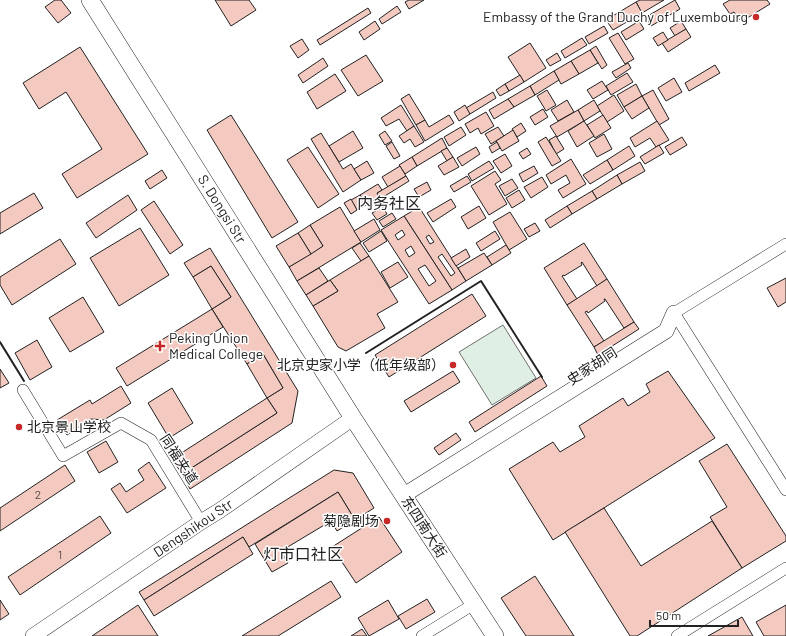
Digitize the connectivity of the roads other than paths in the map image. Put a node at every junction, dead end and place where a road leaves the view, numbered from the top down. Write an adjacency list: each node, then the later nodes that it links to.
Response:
1 (90, 0): 5 (main road, S. Dongsi Str)
2 (786, 244): 3 (street)
3 (674, 313): 6 (street); 7 (street)
4 (23, 390): 8 (street, 同福夹道)
5 (353, 418): 7 (main road, 东四南大街); 8 (street, Dengshikou Str)
6 (786, 490)
7 (402, 492): 10 (main road, 东四南大街)
8 (201, 522): 11 (street, Dengshikou Str)
9 (786, 568): 14 (street)
10 (474, 604): 12 (street); 13 (main road, 东四南大街)
11 (33, 636)
12 (422, 636)
13 (495, 636)
14 (677, 636)

